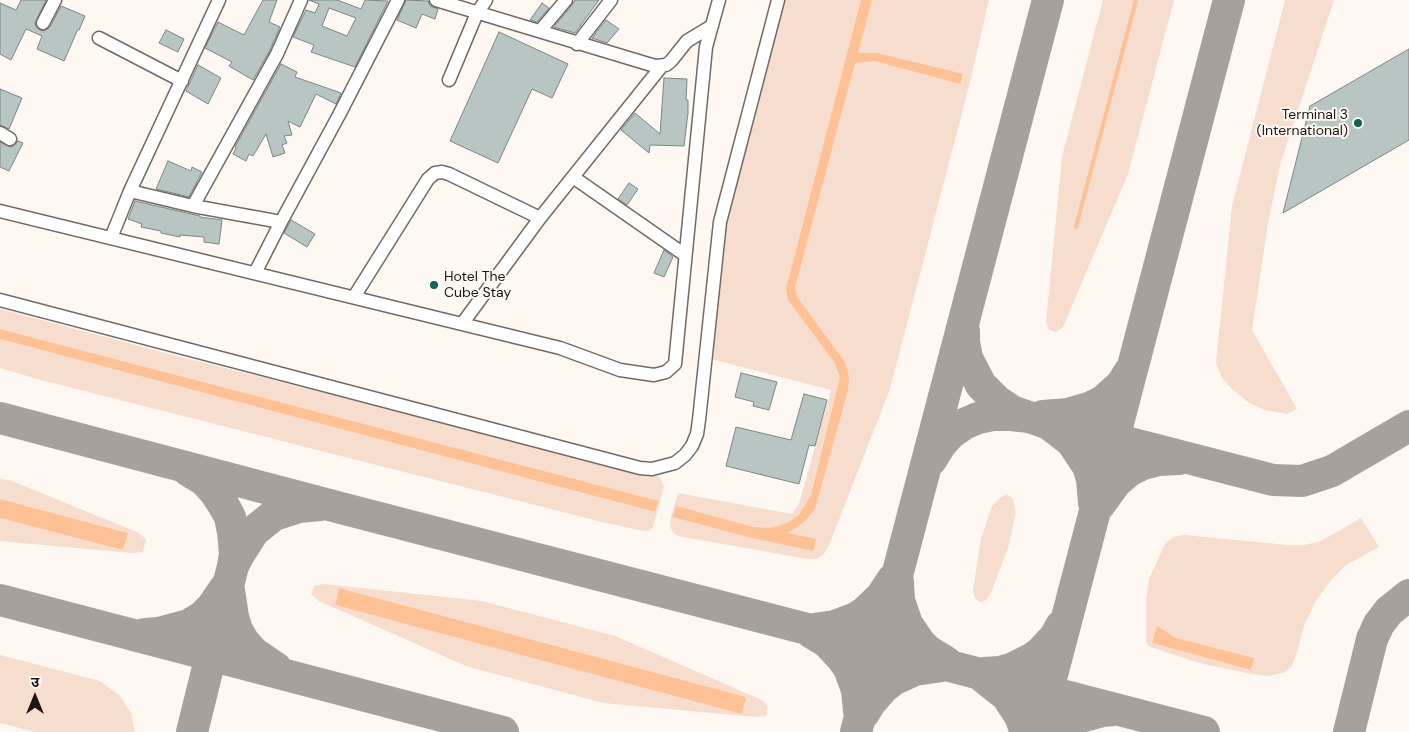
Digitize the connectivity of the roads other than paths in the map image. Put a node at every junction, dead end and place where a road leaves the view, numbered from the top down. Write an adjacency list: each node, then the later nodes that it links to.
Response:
1 (55, 0): 12 (street)
2 (219, 0): 19 (street)
3 (301, 0): 22 (street)
4 (398, 0): 25 (street)
5 (436, 0): 11 (street)
6 (486, 0): 11 (street)
7 (566, 0): 14 (street)
8 (611, 0): 16 (street)
9 (719, 0): 13 (street)
10 (778, 0): 30 (street)
11 (477, 13): 14 (street); 18 (street)
12 (44, 23)
13 (712, 26): 17 (street); 27 (street)
14 (540, 31): 16 (street)
15 (99, 38): 19 (street)
16 (577, 44): 17 (street)
17 (661, 67): 20 (street)
18 (449, 80)
19 (182, 81): 21 (street)
20 (573, 177): 24 (street); 27 (street)
21 (130, 191): 22 (street); 26 (street)
22 (194, 206): 25 (street)
23 (0, 211): 26 (street)
24 (540, 218): 29 (street); 31 (street)
25 (281, 222): 28 (street)
26 (111, 238): 28 (street)
27 (685, 255): 31 (street)
28 (255, 273): 29 (street)
29 (354, 297): 31 (street)
30 (0, 300)
31 (462, 324)

